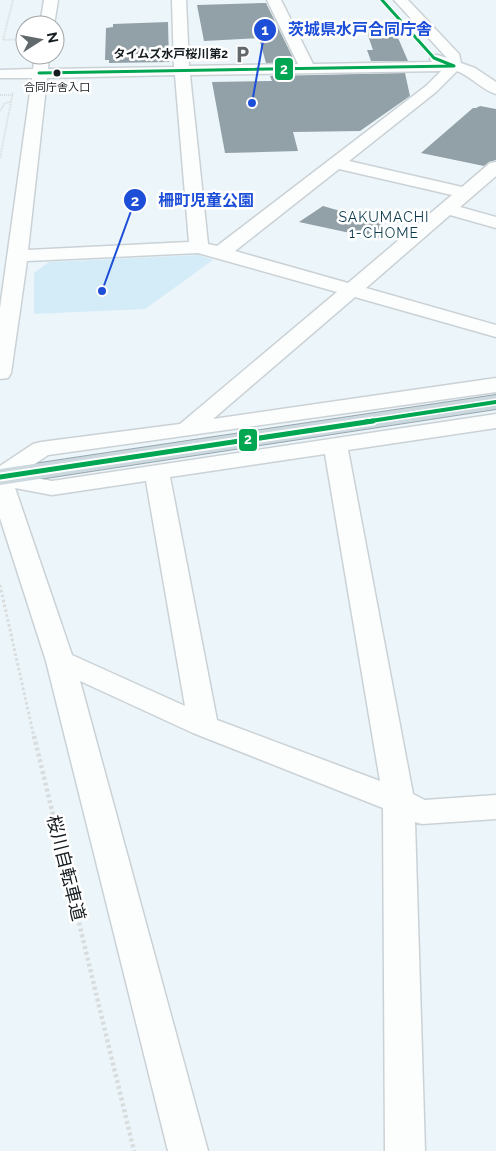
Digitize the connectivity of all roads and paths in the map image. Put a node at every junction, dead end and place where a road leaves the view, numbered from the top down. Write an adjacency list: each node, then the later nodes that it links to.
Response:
1 (13, 0): 8 (path)
2 (51, 0): 7 (street)
3 (179, 0): 13 (street)
4 (274, 0): 12 (street)
5 (382, 0): 11 (street)
6 (401, 0): 11 (street)
7 (49, 15)
8 (15, 39)
9 (15, 58): 14 (path)
10 (40, 65): 15 (street)
11 (454, 66): 12 (street); 16 (street); 22 (street)
12 (308, 69): 13 (street)
13 (182, 71): 15 (street); 27 (street)
14 (7, 74): 15 (street); 18 (path)
15 (39, 74): 29 (street)
16 (496, 89)
17 (0, 95): 18 (path)
18 (13, 95): 19 (path)
19 (11, 102): 20 (path); 21 (path)
20 (0, 111)
21 (0, 158)
22 (337, 163): 24 (street); 28 (street)
23 (496, 167): 24 (street)
24 (465, 193): 25 (street)
25 (446, 209): 26 (street); 30 (street)
26 (496, 223)
27 (199, 247): 28 (street); 29 (street)
28 (222, 252): 30 (street)
29 (18, 256): 32 (street)
30 (350, 290): 31 (street); 36 (street)
31 (496, 331)
32 (0, 374)
33 (496, 385): 36 (street)
34 (496, 402): 38 (highway)
35 (496, 421): 37 (street)
36 (187, 430): 39 (street)
37 (335, 445): 38 (street); 43 (street)
38 (160, 463): 39 (highway); 42 (street)
39 (0, 478): 41 (street)
40 (0, 585): 45 (path, 桜川自転車道)
41 (60, 661): 42 (street); 46 (street)
42 (204, 726): 43 (street)
43 (400, 801): 44 (street); 47 (street)
44 (496, 808)
45 (134, 1151)
46 (188, 1151)
47 (405, 1151)

